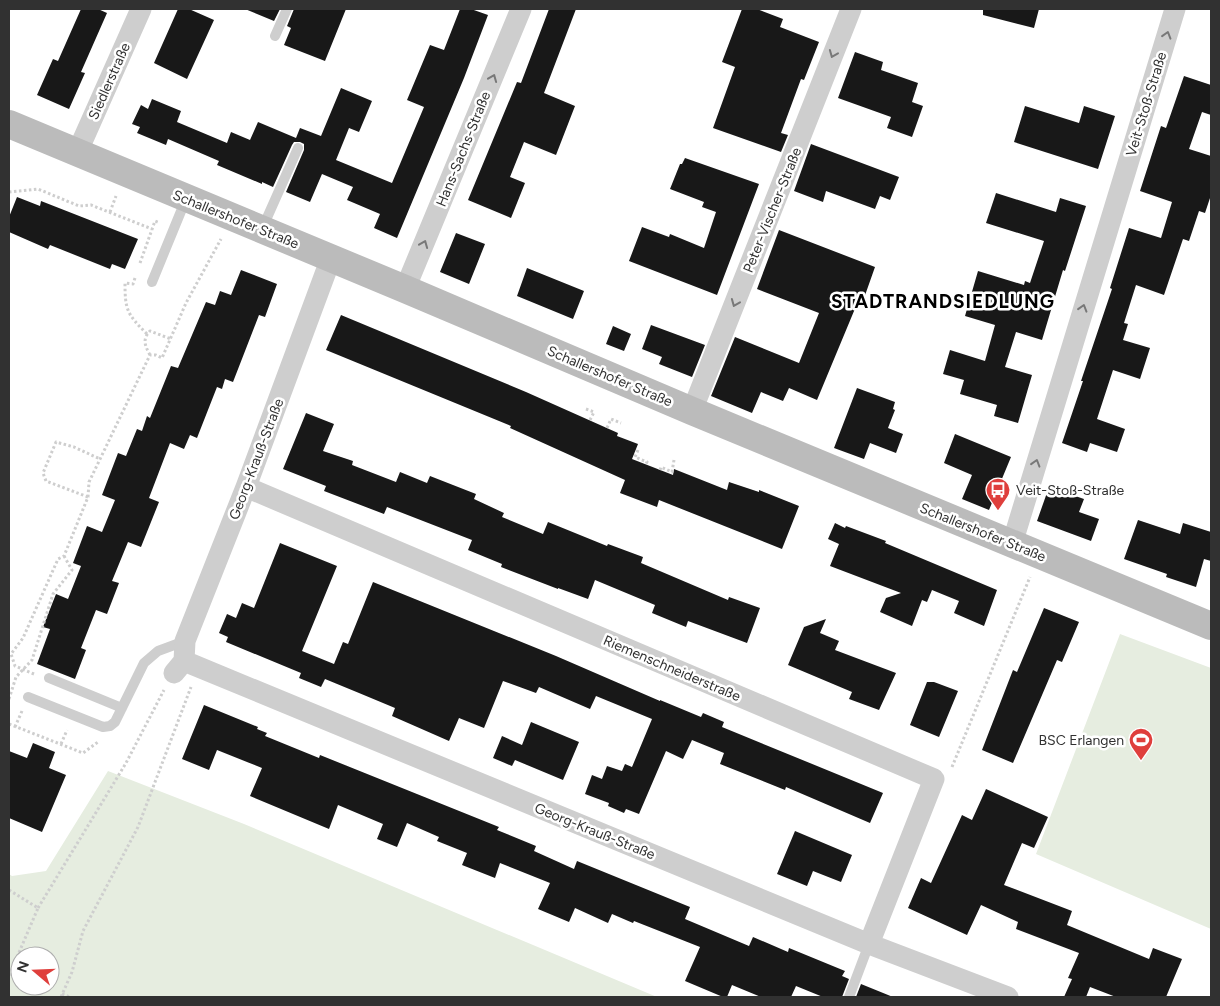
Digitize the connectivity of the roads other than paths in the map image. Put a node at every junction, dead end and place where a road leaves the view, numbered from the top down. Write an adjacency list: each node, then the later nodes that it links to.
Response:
1 (141, 9): 9 (street, Siedlerstraße)
2 (287, 9): 6 (lane)
3 (521, 9): 14 (street, Hans-Sachs-Straße, one-way to 3)
4 (851, 9): 15 (street, Peter-Vischer-Straße, one-way to 15)
5 (1175, 9): 17 (street, Veit-Stoß-Straße, one-way to 5)
6 (276, 36)
7 (9, 124): 9 (street, Schallershofer Straße)
8 (298, 148): 11 (lane)
9 (77, 153): 10 (street, Schallershofer Straße)
10 (187, 198): 11 (street, Schallershofer Straße); 13 (lane)
11 (262, 230): 12 (street, Schallershofer Straße)
12 (331, 258): 14 (street, Schallershofer Straße); 16 (street, Georg-Krauß-Straße)
13 (152, 282)
14 (405, 289): 15 (street, Schallershofer Straße)
15 (692, 411): 17 (street, Schallershofer Straße)
16 (246, 487): 19 (street, Georg-Krauß-Straße); 23 (street, Riemenschneiderstraße)
17 (1012, 544): 18 (street, Schallershofer Straße)
18 (1211, 626)
19 (181, 658): 22 (lane); 23 (street, Georg-Krauß-Straße)
20 (49, 678): 22 (lane)
21 (28, 697): 22 (lane)
22 (122, 708)
23 (869, 944): 24 (lane); 25 (street, Georg-Krauß-Straße)
24 (848, 997)
25 (1008, 997)

